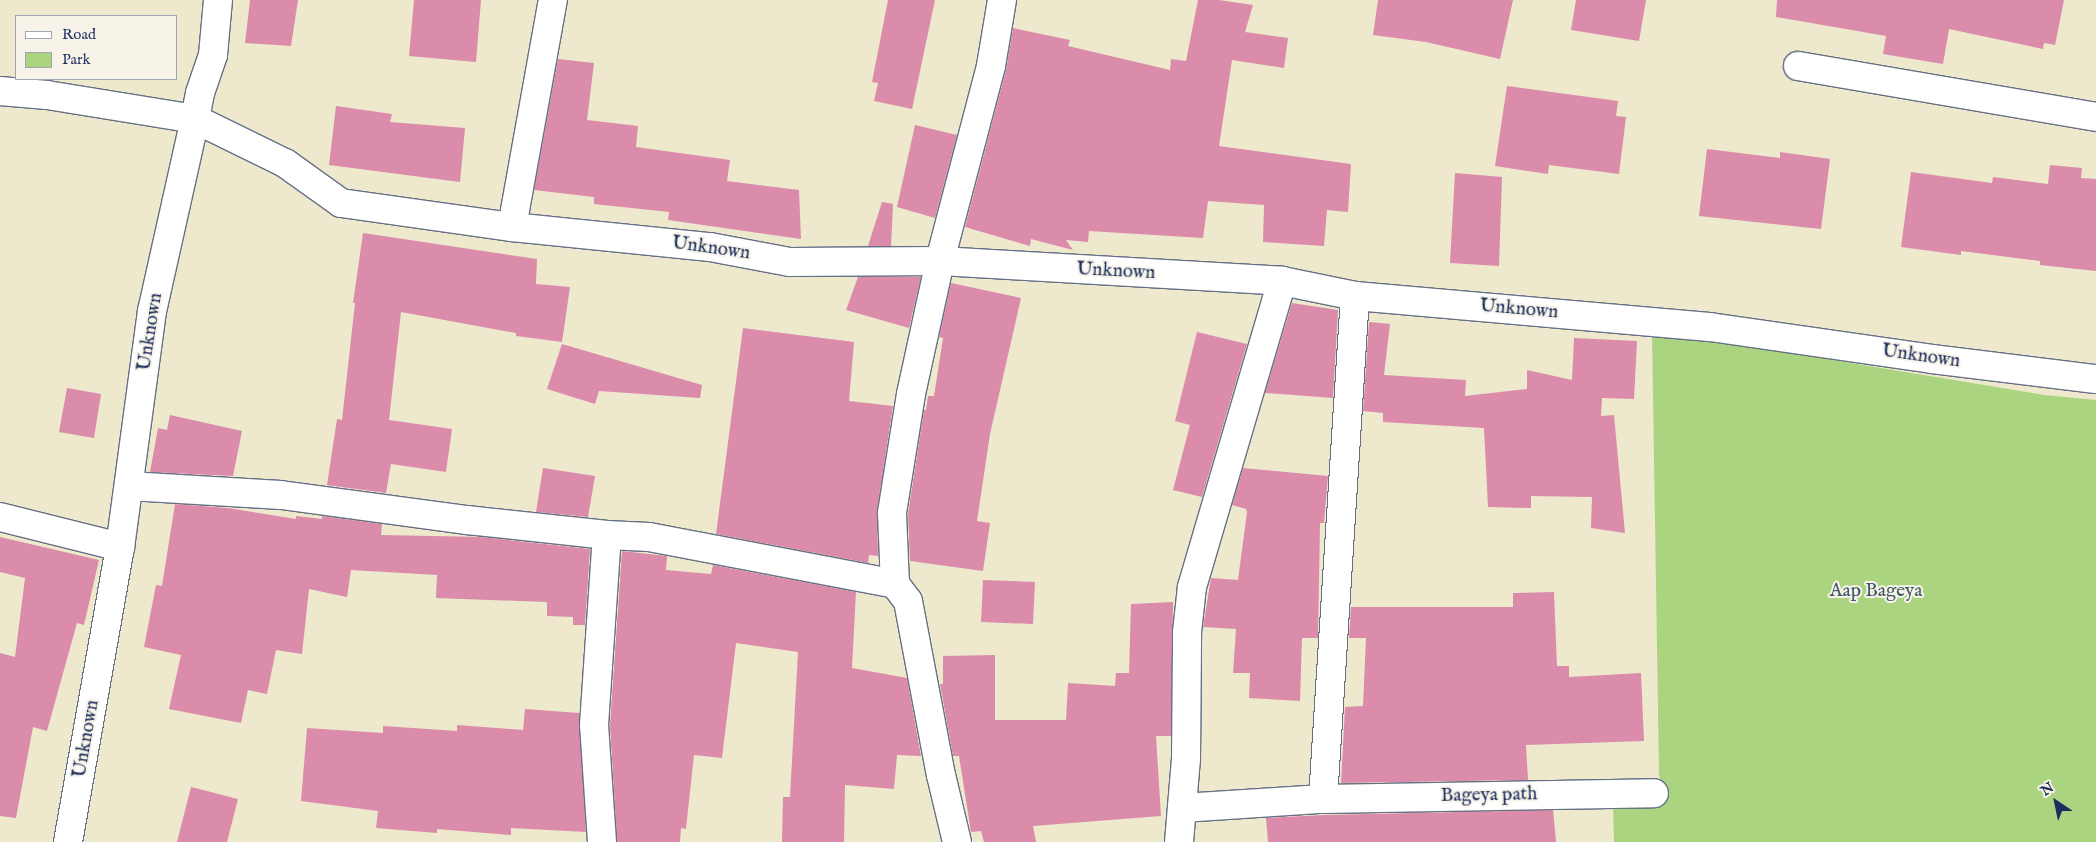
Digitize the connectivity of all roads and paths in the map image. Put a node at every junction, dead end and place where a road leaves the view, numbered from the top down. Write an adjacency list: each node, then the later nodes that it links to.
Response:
1 (218, 0): 7 (street, Unknown)
2 (553, 0): 8 (street)
3 (1002, 0): 9 (street)
4 (1798, 66): 6 (street)
5 (0, 91): 7 (street, Unknown)
6 (2096, 117)
7 (194, 119): 8 (street, Unknown); 13 (street, Unknown)
8 (512, 226): 9 (street, Unknown)
9 (940, 261): 10 (street, Unknown); 17 (street)
10 (1282, 281): 11 (street, Unknown); 20 (street)
11 (1355, 296): 12 (street, Unknown); 19 (street)
12 (2096, 379)
13 (129, 486): 15 (street); 16 (street, Unknown)
14 (0, 517): 16 (street)
15 (607, 535): 17 (street); 22 (street)
16 (120, 547): 21 (street, Unknown)
17 (895, 584): 23 (street)
18 (1654, 793): 19 (street, Bageya path)
19 (1323, 799): 20 (street, Bageya path)
20 (1182, 808): 24 (street)
21 (68, 842)
22 (602, 842)
23 (957, 842)
24 (1179, 842)

